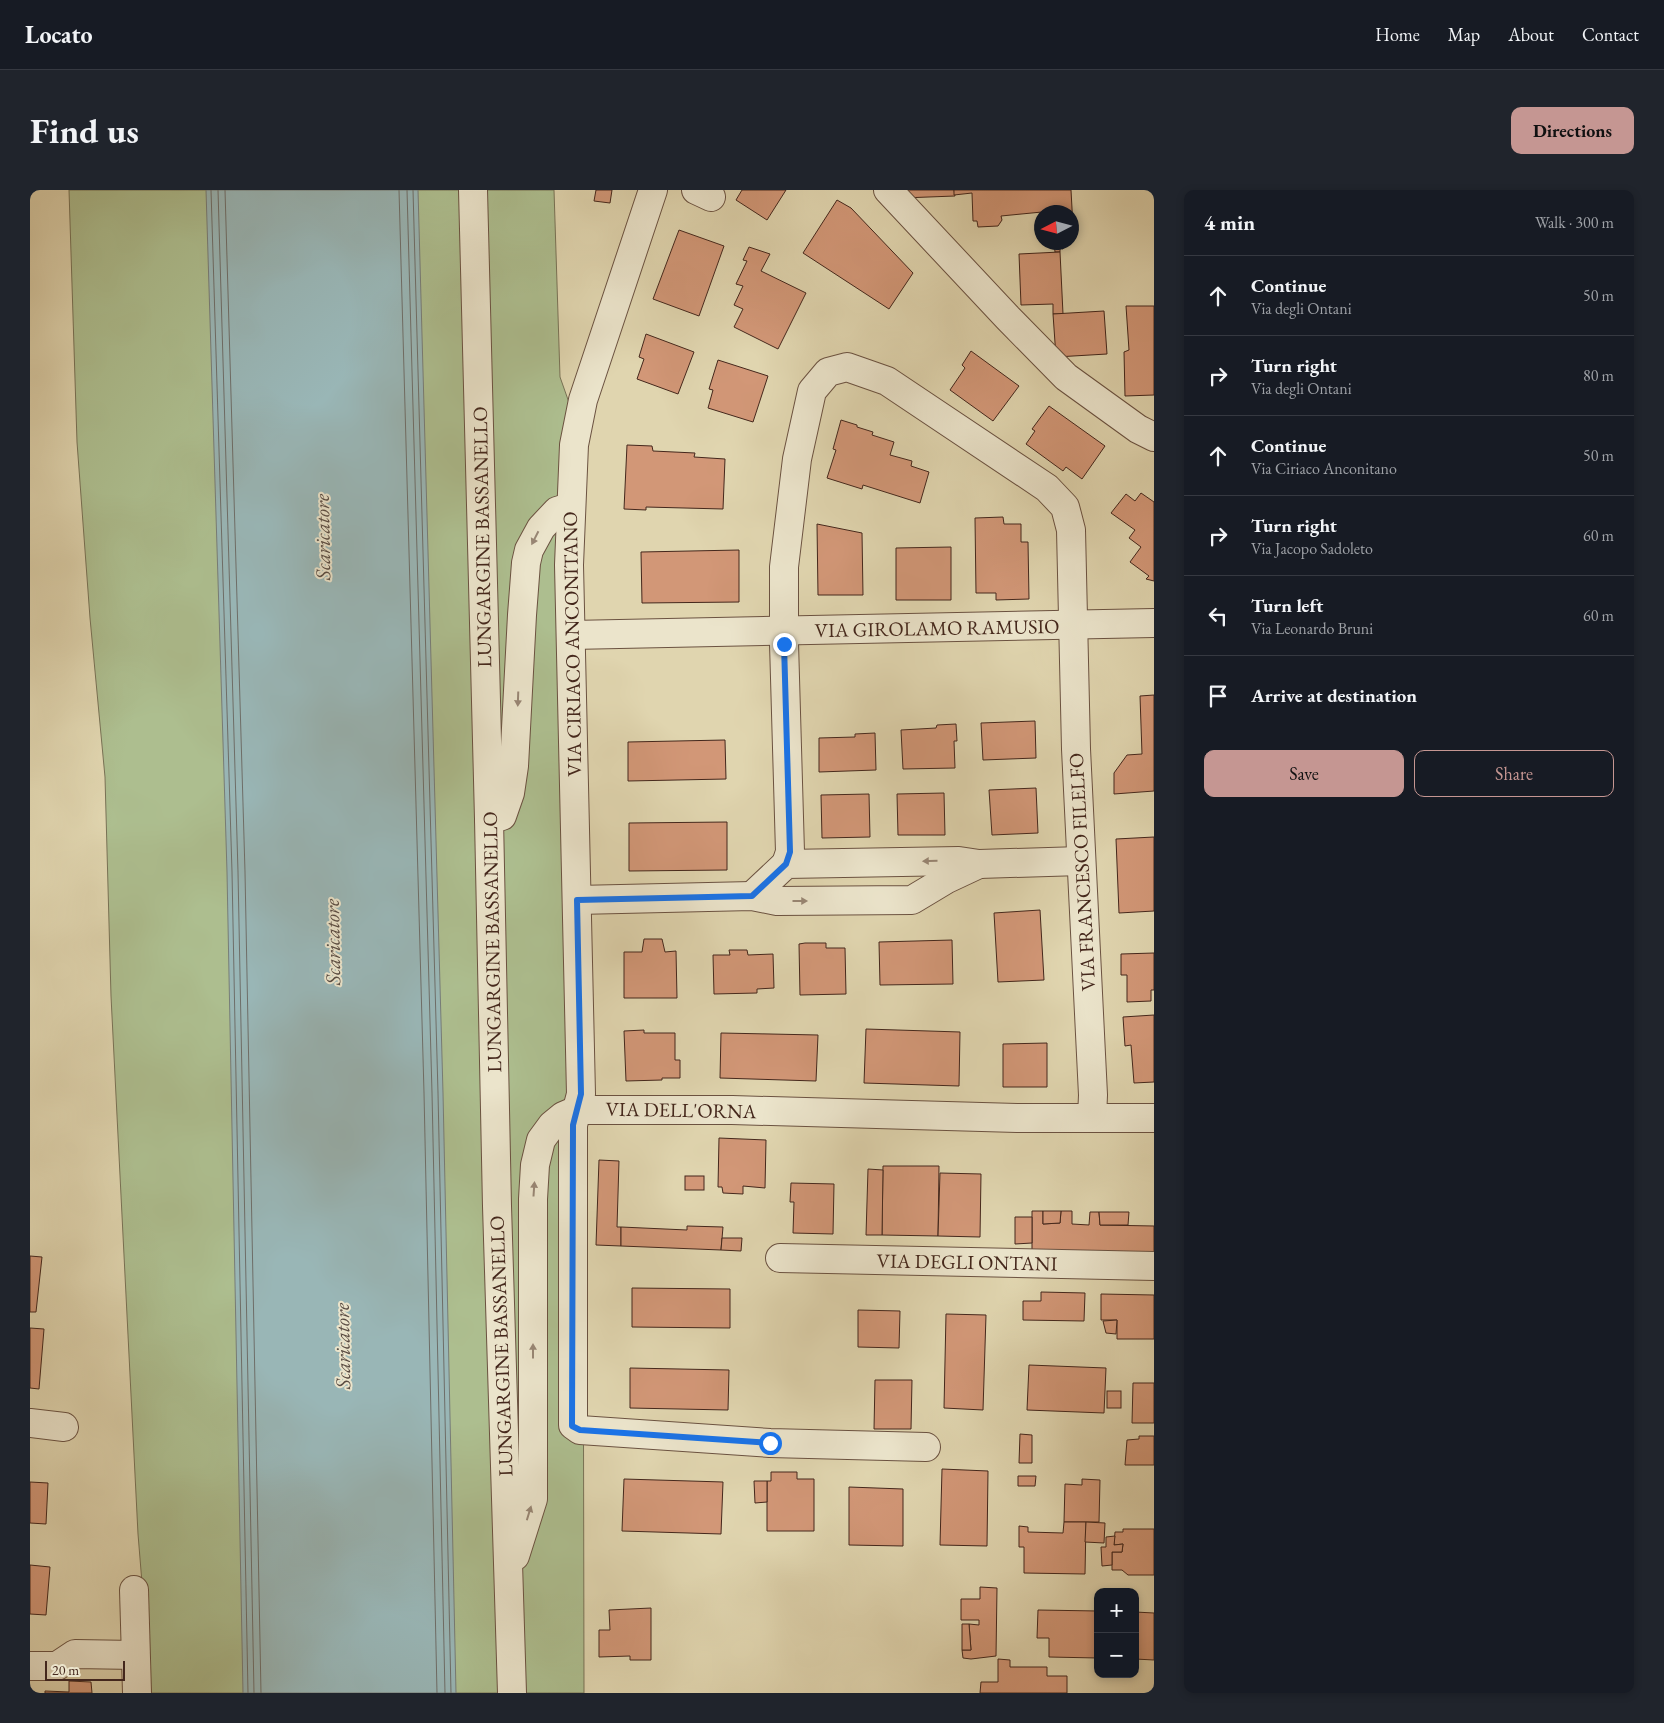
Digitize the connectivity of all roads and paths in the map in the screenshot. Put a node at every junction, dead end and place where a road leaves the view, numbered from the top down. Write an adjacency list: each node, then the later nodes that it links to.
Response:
1 (473, 190): 10 (street, LUNGARGINE BASSANELLO)
2 (653, 190): 5 (street, VIA CIRIACO ANCONITANO)
3 (888, 190): 4 (street)
4 (1154, 437)
5 (570, 507): 9 (street, VIA CIRIACO ANCONITANO); 10 (street, one-way to 10)
6 (1154, 623): 7 (street, VIA GIROLAMO RAMUSIO)
7 (1074, 625): 8 (street, VIA GIROLAMO RAMUSIO); 8 (street, VIA FRANCESCO FILELFO); 11 (street, VIA FRANCESCO FILELFO)
8 (784, 631): 9 (street, VIA GIROLAMO RAMUSIO); 12 (street, VIA FRANCESCO FILELFO)
9 (571, 635): 15 (street, VIA CIRIACO ANCONITANO)
10 (489, 819): 24 (street, LUNGARGINE BASSANELLO)
11 (1081, 861): 13 (street); 17 (street, VIA FRANCESCO FILELFO)
12 (786, 864): 13 (street, one-way to 12); 14 (street)
13 (979, 864): 14 (street, one-way to 13)
14 (752, 896): 15 (street)
15 (577, 900): 16 (street, VIA CIRIACO ANCONITANO)
16 (577, 1110): 17 (street, VIA DELL'ORNA); 23 (street); 24 (street, VIA DELL'ORNA, one-way to 16)
17 (1092, 1118): 18 (street, VIA DELL'ORNA)
18 (1154, 1118)
19 (780, 1258): 20 (street, VIA DEGLI ONTANI)
20 (1154, 1266)
21 (30, 1423): 22 (street)
22 (64, 1427)
23 (926, 1448)
24 (509, 1576): 29 (street, LUNGARGINE BASSANELLO)
25 (134, 1590): 26 (street)
26 (136, 1655): 27 (street); 28 (street)
27 (30, 1666)
28 (137, 1693)
29 (512, 1693)

